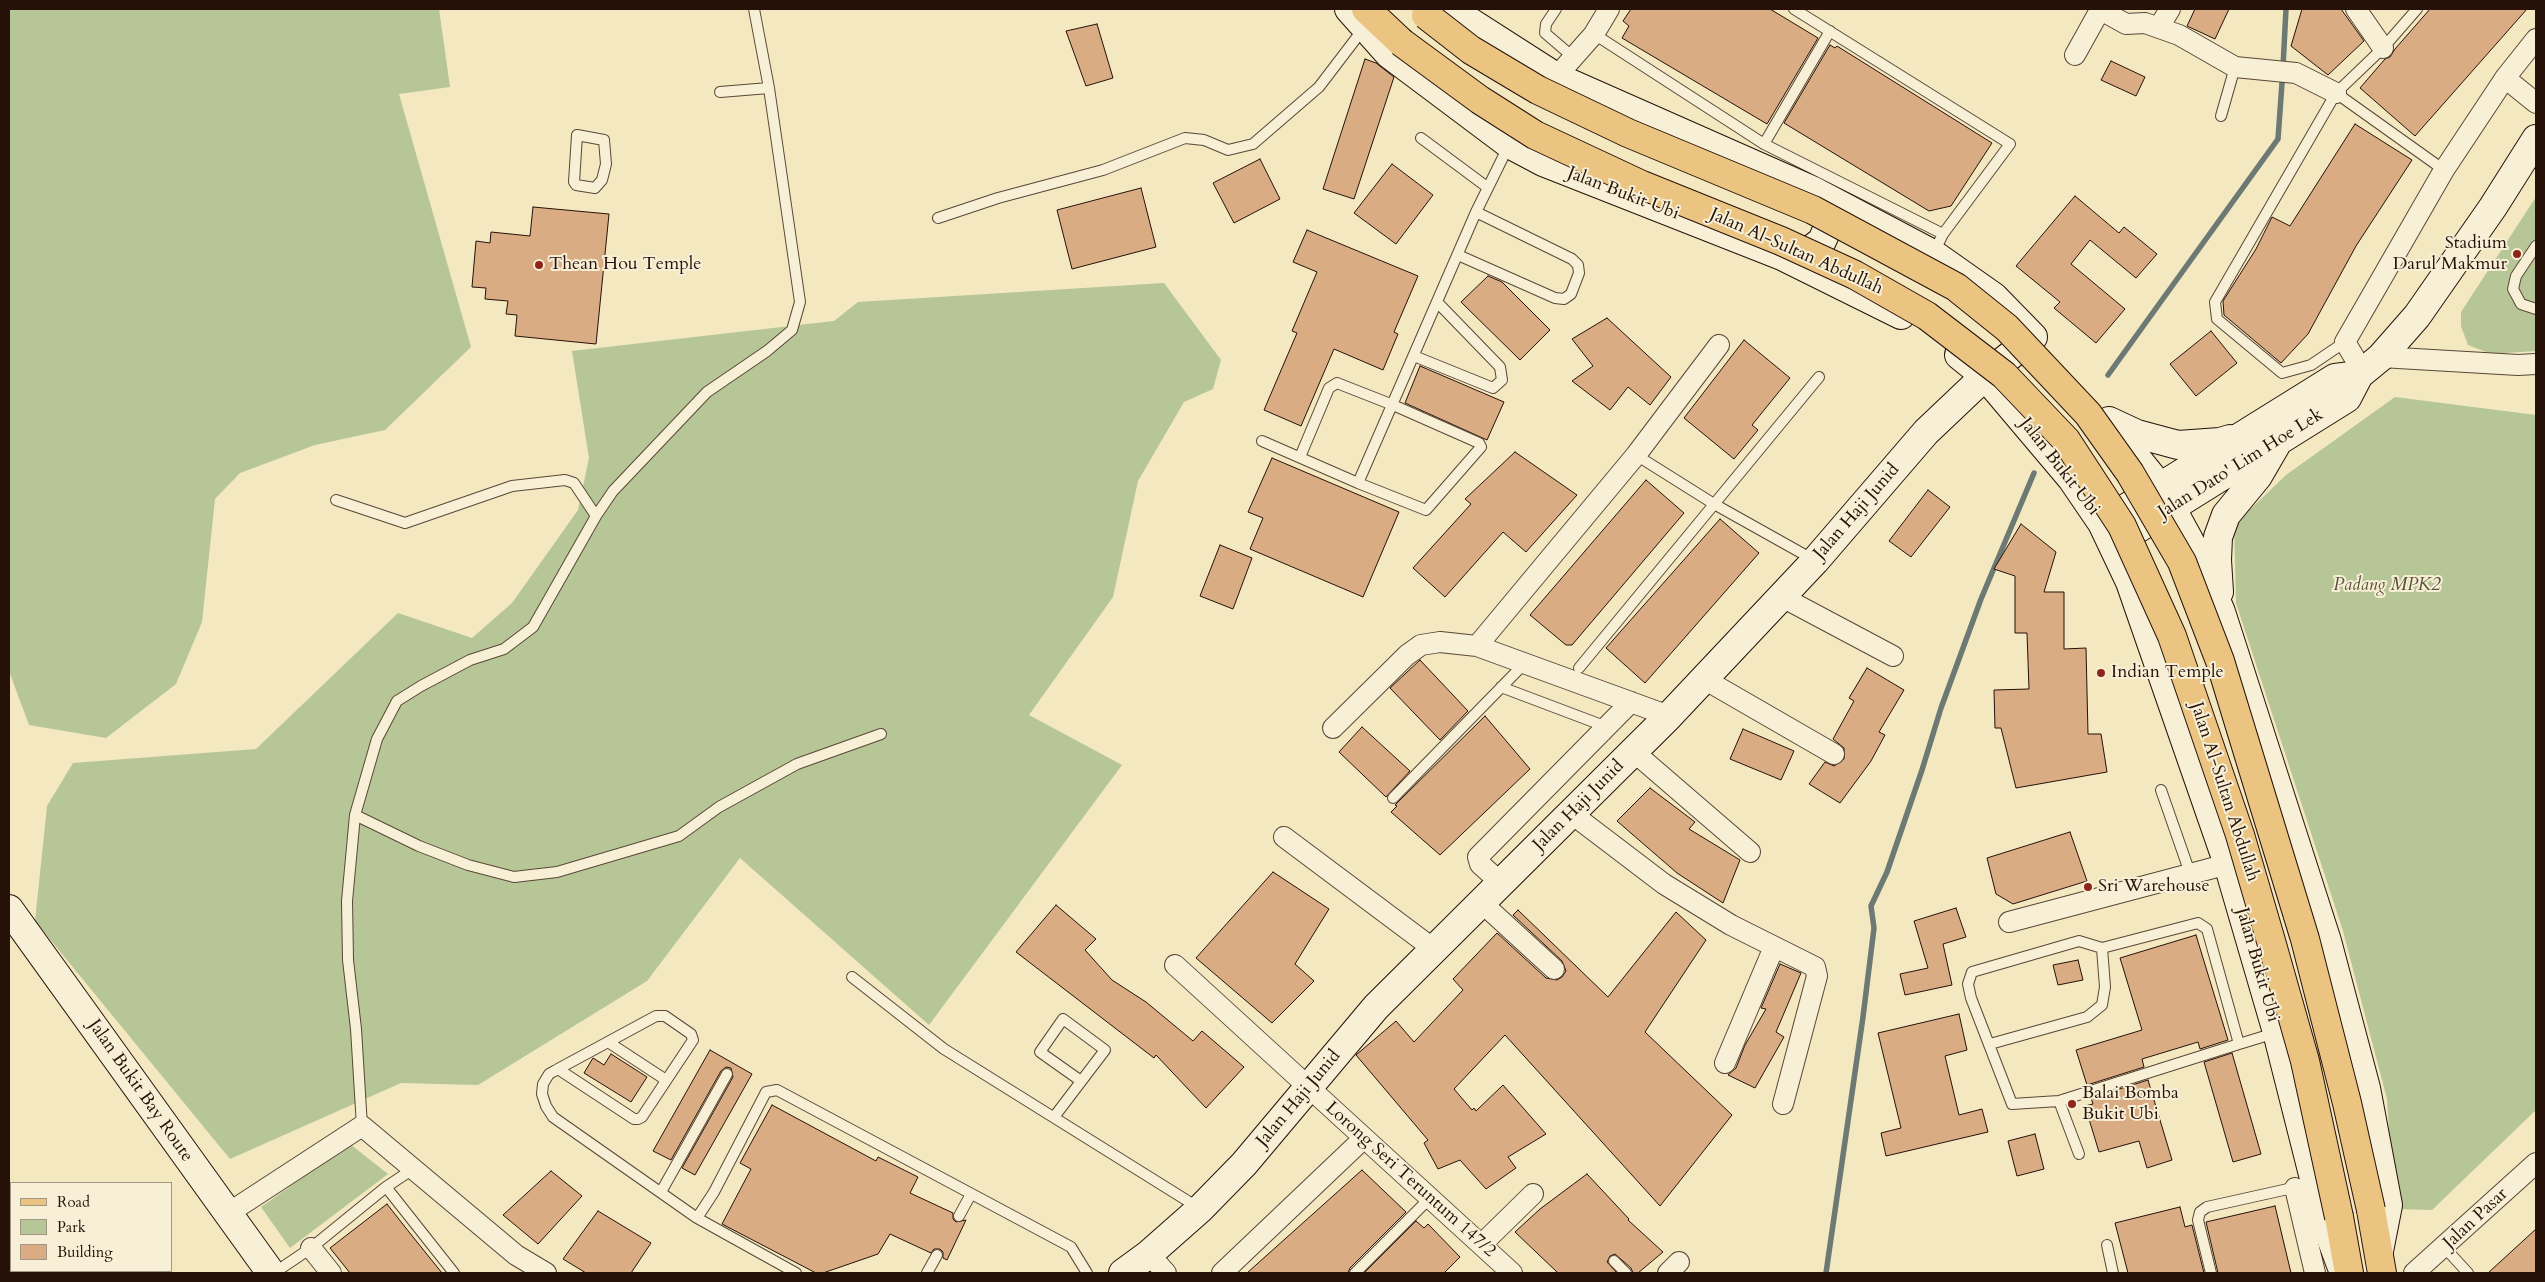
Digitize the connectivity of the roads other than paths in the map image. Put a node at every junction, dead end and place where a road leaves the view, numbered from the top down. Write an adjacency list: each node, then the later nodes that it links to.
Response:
1 (754, 9): 21 (lane)
2 (1556, 9): 17 (lane)
3 (1609, 9): 13 (street)
4 (1794, 9): 12 (lane)
5 (2099, 9): 11 (street); 16 (street)
6 (2170, 9): 11 (street)
7 (2356, 9): 15 (street)
8 (2417, 9): 15 (lane)
9 (1432, 11): 19 (street); 133 (main road, Jalan Al-Sultan Abdullah, bridge)
10 (1360, 15): 29 (street, Jalan Bukit Ubi); 35 (lane); 151 (main road, Jalan Al-Sultan Abdullah, bridge)
11 (2159, 27): 18 (street)
12 (1830, 31): 30 (lane); 36 (lane)
13 (1594, 34): 17 (street); 30 (lane)
14 (2536, 39): 20 (street)
15 (2383, 48): 23 (lane)
16 (2075, 55)
17 (1573, 57): 19 (street)
18 (2236, 67): 23 (street); 25 (lane)
19 (1556, 77): 33 (street)
20 (2505, 78): 24 (street); 31 (street)
21 (769, 88): 22 (lane); 63 (lane)
22 (720, 92)
23 (2336, 92): 31 (lane); 43 (lane)
24 (2536, 103)
25 (2221, 116)
26 (577, 135): 26 (lane)
27 (1421, 138): 32 (lane)
28 (2536, 139): 47 (street, Jalan Dato' Lim Hoe Lek)
29 (1509, 144): 32 (lane); 39 (street, Jalan Bukit Ubi)
30 (1764, 144): 36 (lane)
31 (2444, 170): 43 (street)
32 (1488, 187): 34 (lane)
33 (1814, 191): 36 (street); 39 (street)
34 (1476, 212): 38 (lane); 38 (lane)
35 (938, 218)
36 (1938, 244): 42 (street)
37 (2536, 246): 41 (lane)
38 (1458, 255): 40 (lane)
39 (1782, 256): 48 (street, Jalan Bukit Ubi)
40 (1438, 303): 45 (lane); 45 (lane)
41 (2536, 309)
42 (2032, 337): 48 (street, Jalan Haji Junid); 52 (street)
43 (2345, 342): 47 (street)
44 (1719, 345): 57 (street)
45 (1414, 356): 50 (lane)
46 (2530, 367): 47 (street)
47 (2368, 368): 53 (street, Jalan Dato' Lim Hoe Lek); 56 (street, Jalan Dato' Lim Hoe Lek)
48 (1985, 376): 51 (street, Jalan Bukit Ubi); 54 (street, Jalan Haji Junid)
49 (1819, 377): 62 (lane)
50 (1392, 405): 58 (lane); 59 (lane); 59 (lane)
51 (2013, 408): 54 (street); 64 (street, Jalan Bukit Ubi)
52 (2105, 419): 53 (street); 60 (street)
53 (2251, 431): 60 (street, Jalan Dato' Lim Hoe Lek)
54 (1926, 432): 65 (street, Jalan Haji Junid)
55 (1262, 440): 58 (lane)
56 (2277, 441): 60 (street, Jalan Dato' Lim Hoe Lek); 67 (street)
57 (1636, 455): 62 (lane); 68 (street)
58 (1300, 457): 59 (lane)
59 (1358, 483)
60 (2166, 497): 64 (street, Jalan Dato' Lim Hoe Lek); 67 (street)
61 (336, 500): 63 (lane)
62 (1714, 504): 65 (lane); 71 (lane)
63 (596, 516): 84 (lane)
64 (2108, 533): 87 (street, Jalan Bukit Ubi)
65 (1815, 561): 66 (street, Jalan Haji Junid)
66 (1782, 597): 69 (street); 72 (street, Jalan Haji Junid)
67 (2220, 612): 133 (street)
68 (1477, 646): 70 (street); 77 (street)
69 (1893, 656)
70 (1526, 662): 73 (lane); 74 (street)
71 (1578, 668)
72 (1704, 679): 75 (street, Jalan Haji Junid); 80 (street)
73 (1502, 687): 76 (lane); 82 (lane)
74 (1631, 702): 75 (street); 76 (street)
75 (1669, 716): 79 (street, Jalan Haji Junid)
76 (1606, 727): 89 (street)
77 (1333, 728)
78 (881, 734): 84 (lane)
79 (1634, 752): 83 (street, Jalan Haji Junid); 86 (street)
80 (1834, 754)
81 (2161, 790): 88 (lane)
82 (1393, 798)
83 (1572, 814): 89 (street, Jalan Haji Junid); 93 (street)
84 (355, 815): 112 (lane)
85 (1284, 838): 95 (street)
86 (1750, 852)
87 (2228, 864): 88 (street); 99 (street, Jalan Bukit Ubi)
88 (2190, 873): 92 (street)
89 (1501, 883): 90 (street, Jalan Haji Junid)
90 (1482, 902): 95 (street, Jalan Haji Junid); 97 (street)
91 (9, 909): 124 (street, Jalan Bukit Bay Route)
92 (2010, 922)
93 (1774, 947): 103 (street); 110 (street)
94 (2102, 948): 101 (lane); 101 (lane); 102 (lane)
95 (1436, 950): 108 (street, Jalan Haji Junid)
96 (1175, 965): 108 (street, Lorong Seri Teruntum 147/2)
97 (1554, 969)
98 (852, 977): 111 (lane)
99 (2277, 1032): 102 (lane); 117 (street, Jalan Bukit Ubi)
100 (608, 1042): 104 (lane); 106 (lane); 106 (lane)
101 (1990, 1044): 109 (lane)
102 (2239, 1044): 109 (lane)
103 (1725, 1064)
104 (558, 1069): 106 (lane); 119 (lane)
105 (727, 1074): 119 (lane)
106 (666, 1080)
107 (1081, 1081): 107 (lane); 111 (lane)
108 (1309, 1087): 113 (street, Lorong Seri Teruntum 147/2); 123 (street, Jalan Haji Junid)
109 (2058, 1101): 114 (lane)
110 (1783, 1104)
111 (1054, 1117): 123 (lane)
112 (362, 1126): 116 (street); 124 (street)
113 (1363, 1139): 122 (street, Lorong Seri Teruntum 147/2); 144 (street)
114 (2079, 1154)
115 (2536, 1163): 130 (street, Jalan Pasar)
116 (413, 1169): 118 (lane); 139 (street)
117 (2305, 1186): 148 (lane); 149 (street); 150 (street, Jalan Bukit Ubi)
118 (386, 1187): 129 (lane); 138 (lane)
119 (661, 1192): 126 (lane)
120 (971, 1194): 125 (lane); 126 (lane); 142 (lane)
121 (1533, 1194): 127 (street)
122 (1431, 1197): 127 (street, Lorong Seri Teruntum 147/2); 145 (lane)
123 (1200, 1209): 134 (street, Jalan Haji Junid)
124 (227, 1214): 136 (street, Jalan Bukit Bay Route)
125 (959, 1216)
126 (697, 1218): 140 (lane)
127 (1482, 1244): 135 (street, Lorong Seri Teruntum 147/2)
128 (2107, 1245): 147 (lane)
129 (311, 1248): 136 (lane); 137 (street)
130 (2445, 1248): 152 (street, Jalan Pasar); 153 (lane)
131 (937, 1256): 141 (lane)
132 (1614, 1261): 146 (lane)
133 (2380, 1263)
134 (1158, 1264): 143 (street, Jalan Haji Junid)
135 (1503, 1270)
136 (273, 1273)
137 (331, 1273)
138 (454, 1273)
139 (546, 1273)
140 (796, 1273)
141 (927, 1273)
142 (1087, 1273)
143 (1123, 1273)
144 (1222, 1273)
145 (1355, 1273)
146 (1626, 1273)
147 (2113, 1273)
148 (2212, 1273)
149 (2315, 1273)
150 (2344, 1273)
151 (2349, 1273)
152 (2414, 1273)
153 (2468, 1273)

